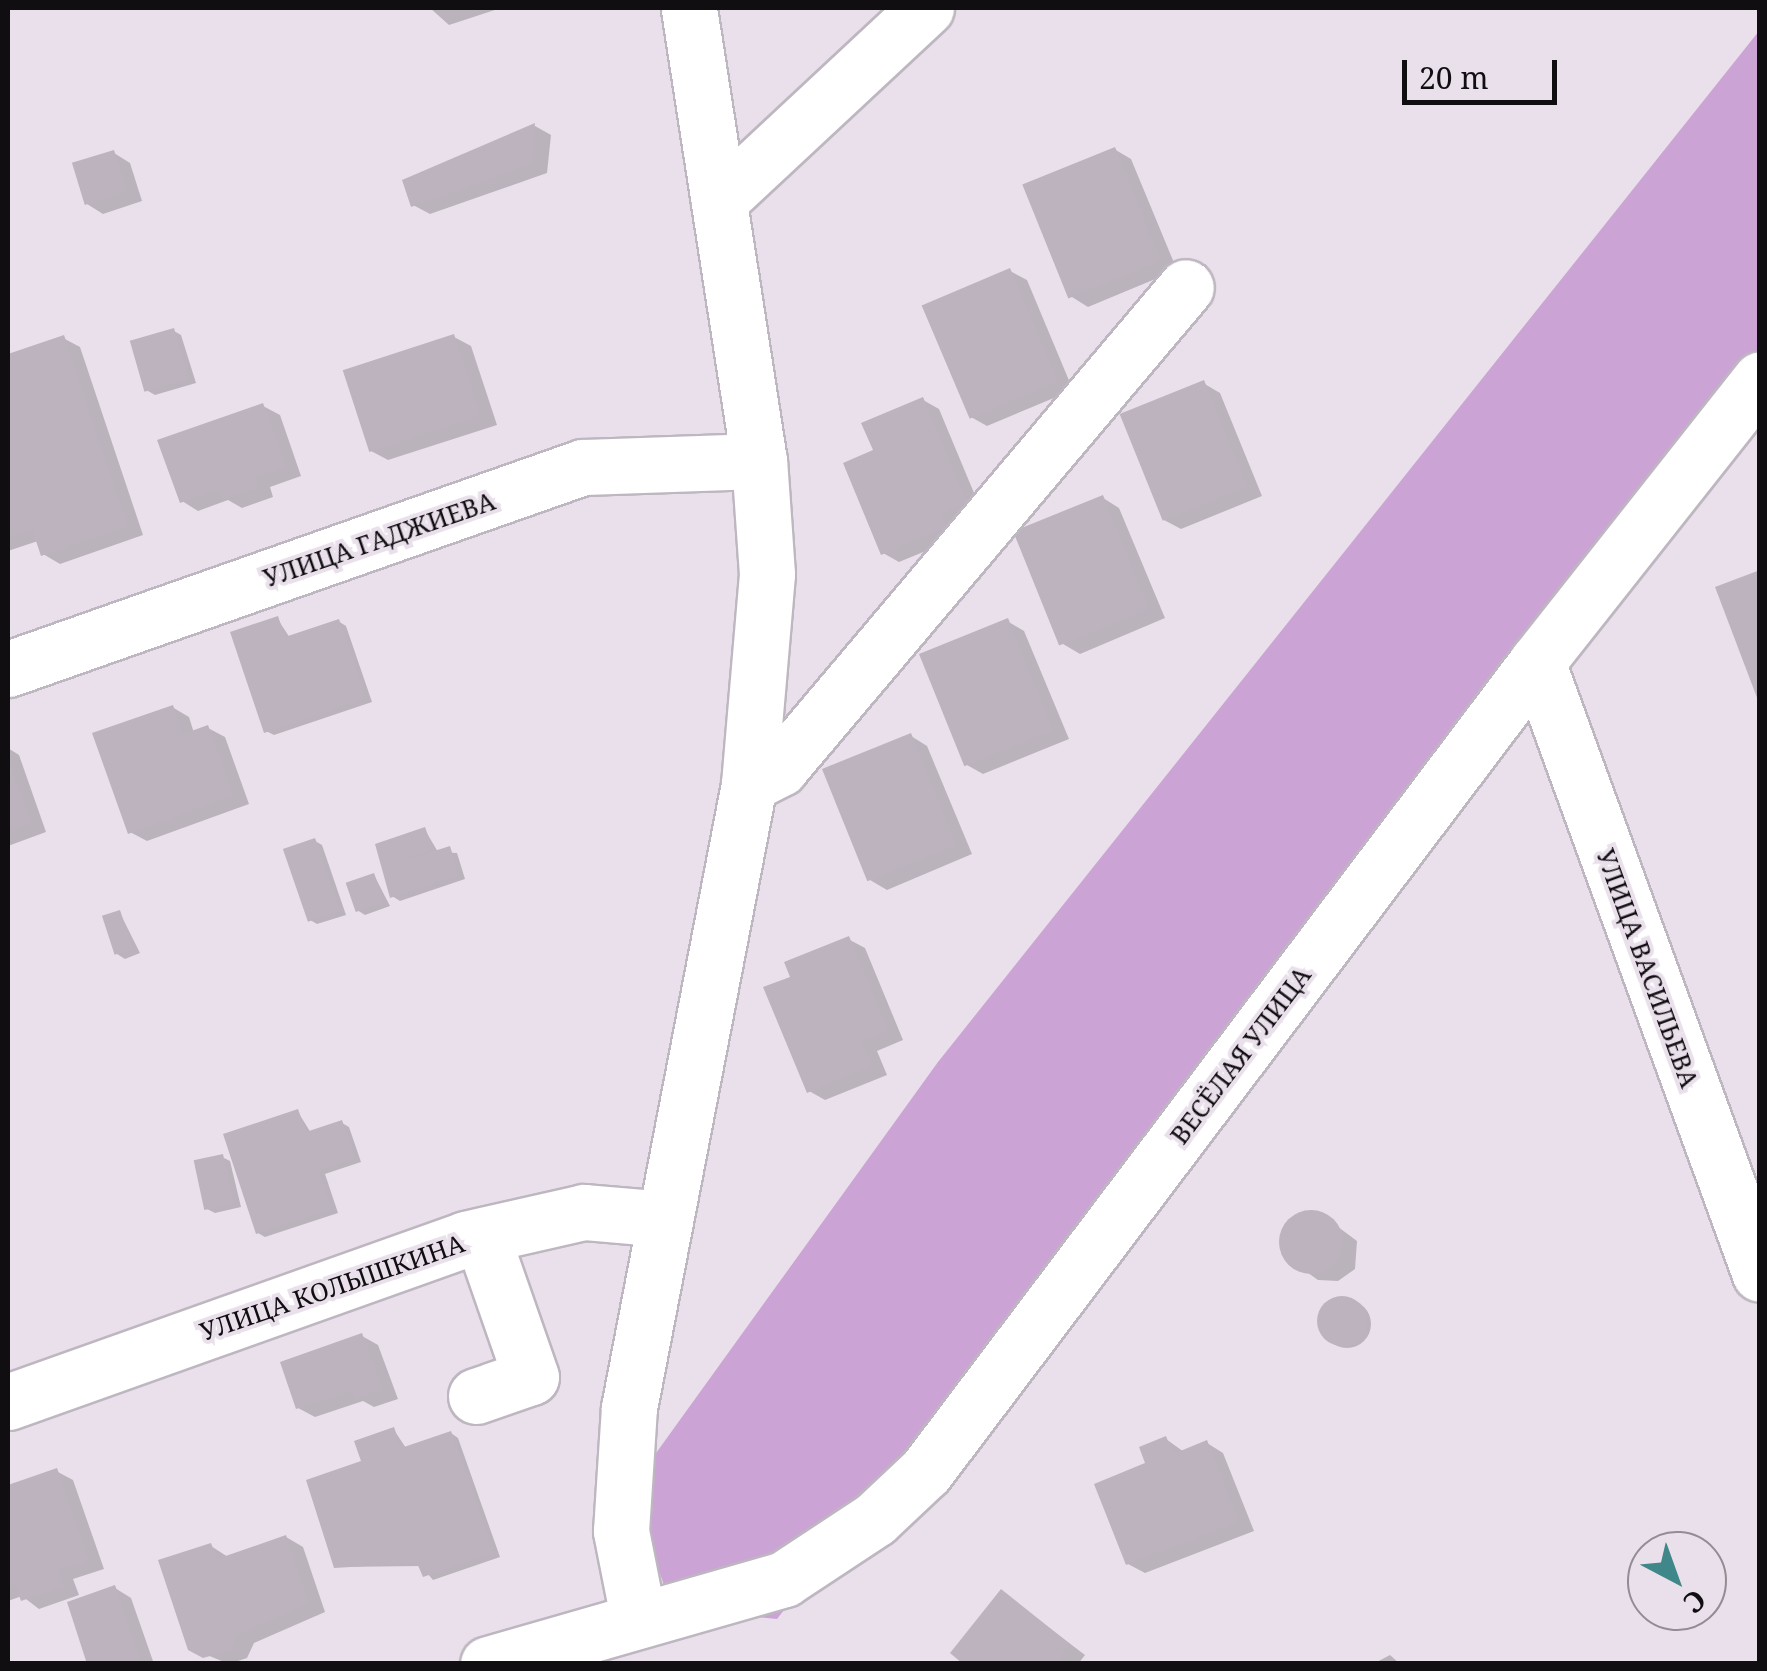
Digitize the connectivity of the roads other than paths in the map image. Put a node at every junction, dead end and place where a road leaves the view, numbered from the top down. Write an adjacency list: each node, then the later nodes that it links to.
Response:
1 (689, 8): 3 (street)
2 (926, 8): 3 (street)
3 (719, 202): 6 (street)
4 (1186, 287): 9 (street)
5 (1760, 380): 7 (street, ВЕСЁЛАЯ УЛИЦА)
6 (760, 461): 8 (street, УЛИЦА ГАДЖИЕВА); 9 (street)
7 (1537, 662): 12 (street, УЛИЦА ВАСИЛЬЕВА); 15 (street, ВЕСЁЛАЯ УЛИЦА)
8 (8, 669)
9 (749, 784): 10 (street)
10 (665, 1220): 11 (street, УЛИЦА КОЛЫШКИНА); 15 (street)
11 (482, 1236): 13 (street); 14 (street, УЛИЦА КОЛЫШКИНА)
12 (1760, 1274)
13 (476, 1396)
14 (8, 1402)
15 (638, 1617): 16 (street, ВЕСЁЛАЯ УЛИЦА)
16 (488, 1664)

